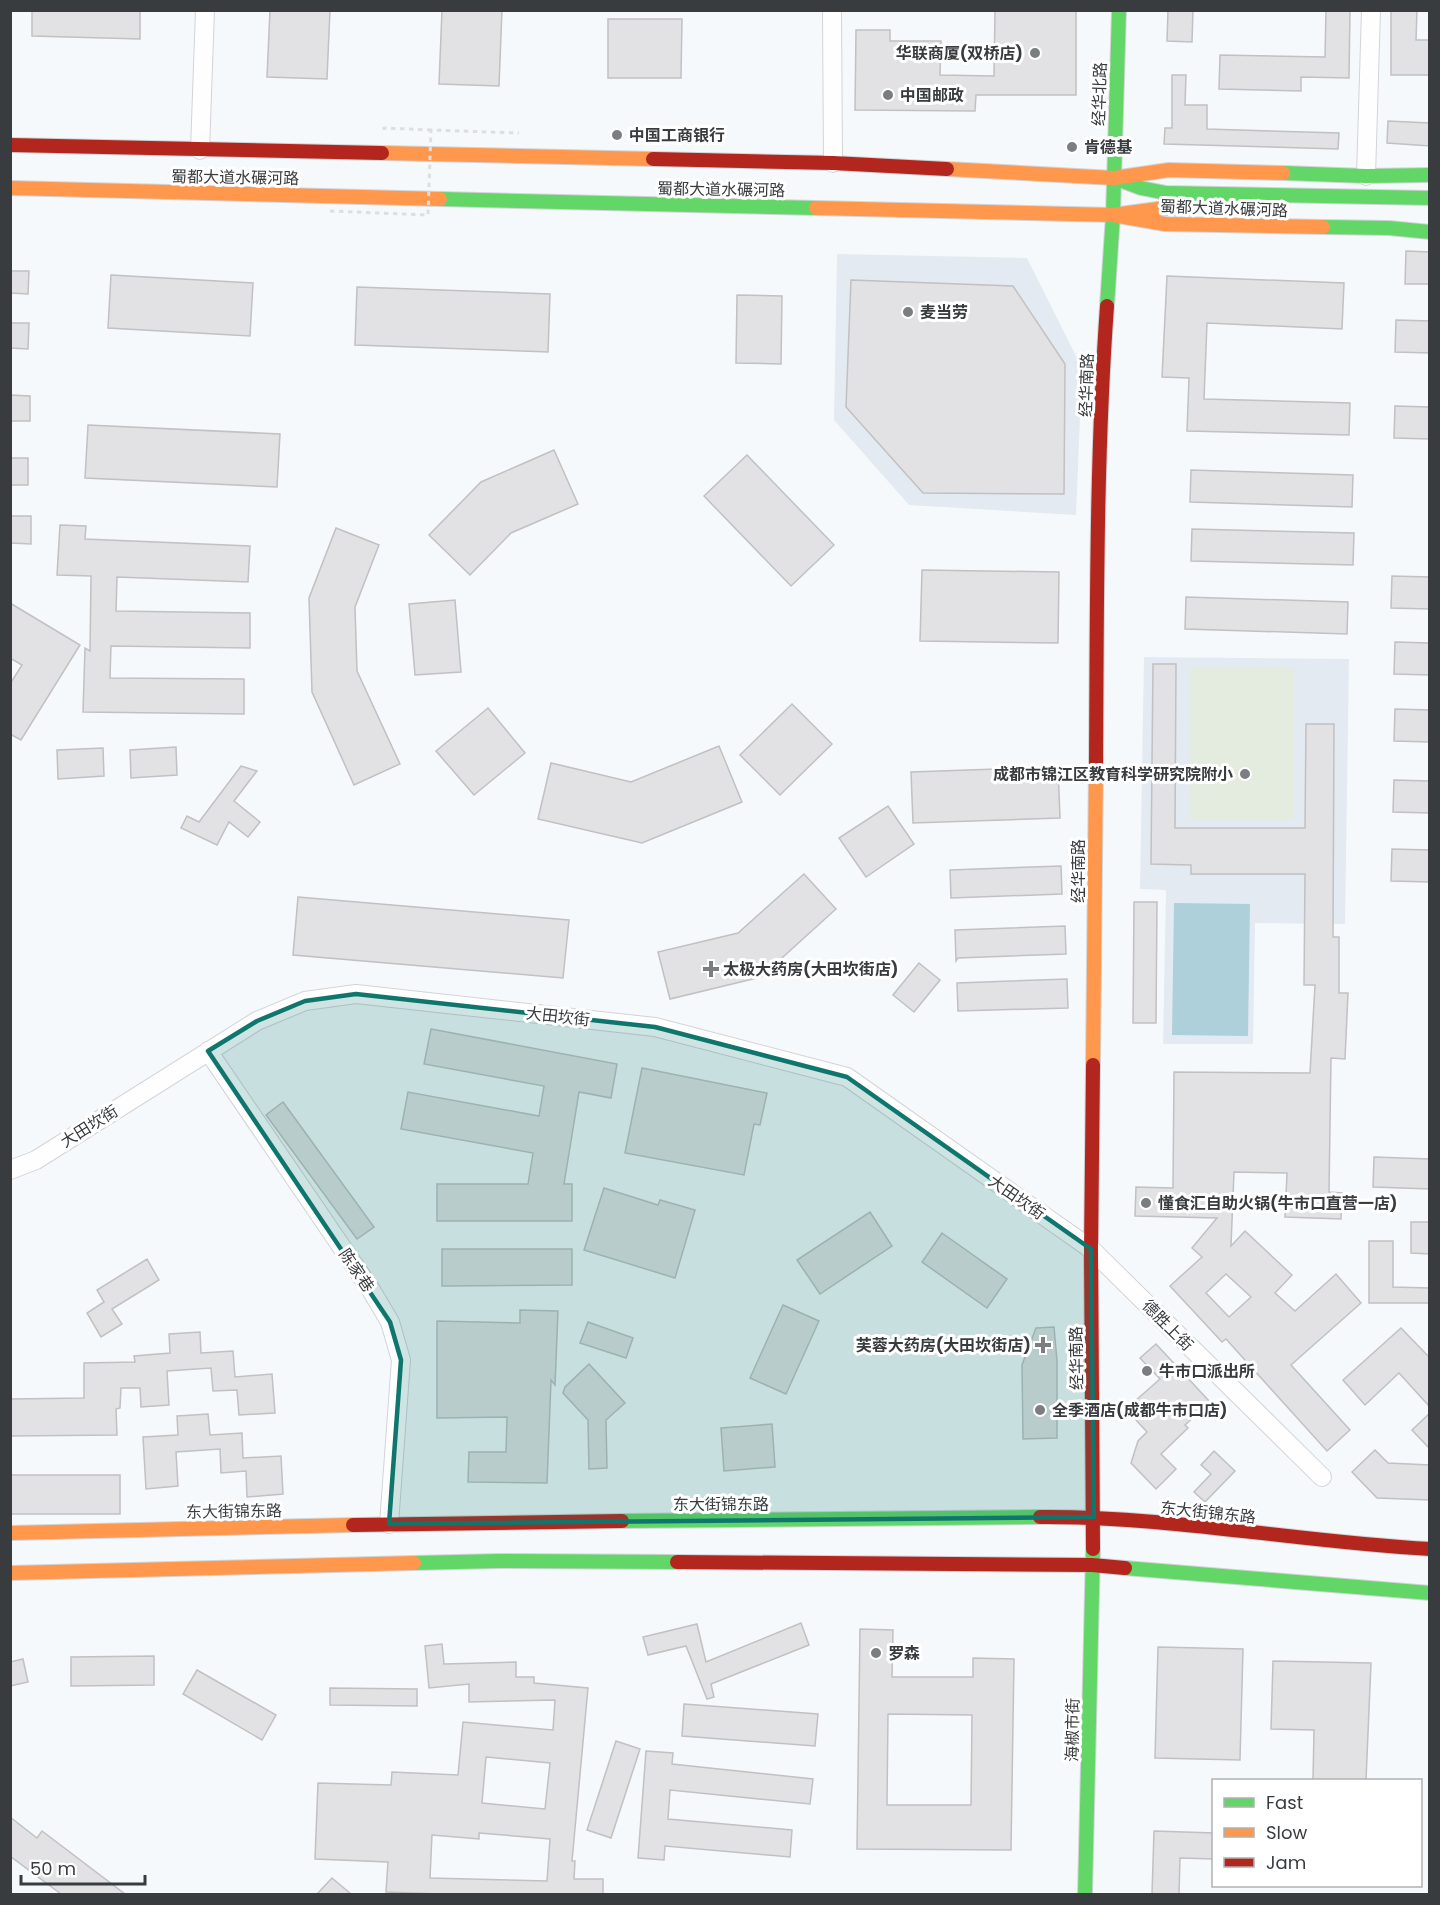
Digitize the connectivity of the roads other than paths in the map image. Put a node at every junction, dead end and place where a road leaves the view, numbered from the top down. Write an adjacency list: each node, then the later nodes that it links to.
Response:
1 (205, 10): 6 (street)
2 (832, 10): 7 (street)
3 (1119, 10): 10 (main road, 经华北路)
4 (1371, 10): 9 (street)
5 (10, 145): 6 (main road, 蜀都大道水碾河路)
6 (200, 150): 7 (main road, 蜀都大道水碾河路)
7 (833, 163): 10 (main road, 蜀都大道水碾河路)
8 (1430, 175): 9 (main road, 蜀都大道水碾河路)
9 (1366, 176): 10 (main road, 蜀都大道水碾河路)
10 (1114, 178): 13 (main road); 16 (main road, 经华南路)
11 (10, 188): 16 (main road, 蜀都大道水碾河路)
12 (1430, 194): 13 (main road)
13 (1359, 198): 14 (main road)
14 (1430, 198)
15 (1200, 209): 16 (main road)
16 (1113, 215): 17 (main road, 蜀都大道水碾河路); 20 (main road, 经华南路)
17 (1430, 232)
18 (208, 1051): 19 (street, 大田坎街); 20 (street, 大田坎街); 23 (street, 陈家巷)
19 (10, 1170)
20 (1091, 1249): 21 (street, 德胜上街); 22 (main road, 经华南路)
21 (1322, 1477)
22 (1094, 1517): 23 (main road, 东大街锦东路); 25 (main road, 东大街锦东路); 26 (main road, 经华南路)
23 (388, 1524): 24 (main road, 东大街锦东路)
24 (10, 1533)
25 (1430, 1549)
26 (1092, 1565): 27 (main road); 28 (main road); 29 (main road, 海椒市街)
27 (10, 1573)
28 (1430, 1593)
29 (1085, 1894)

